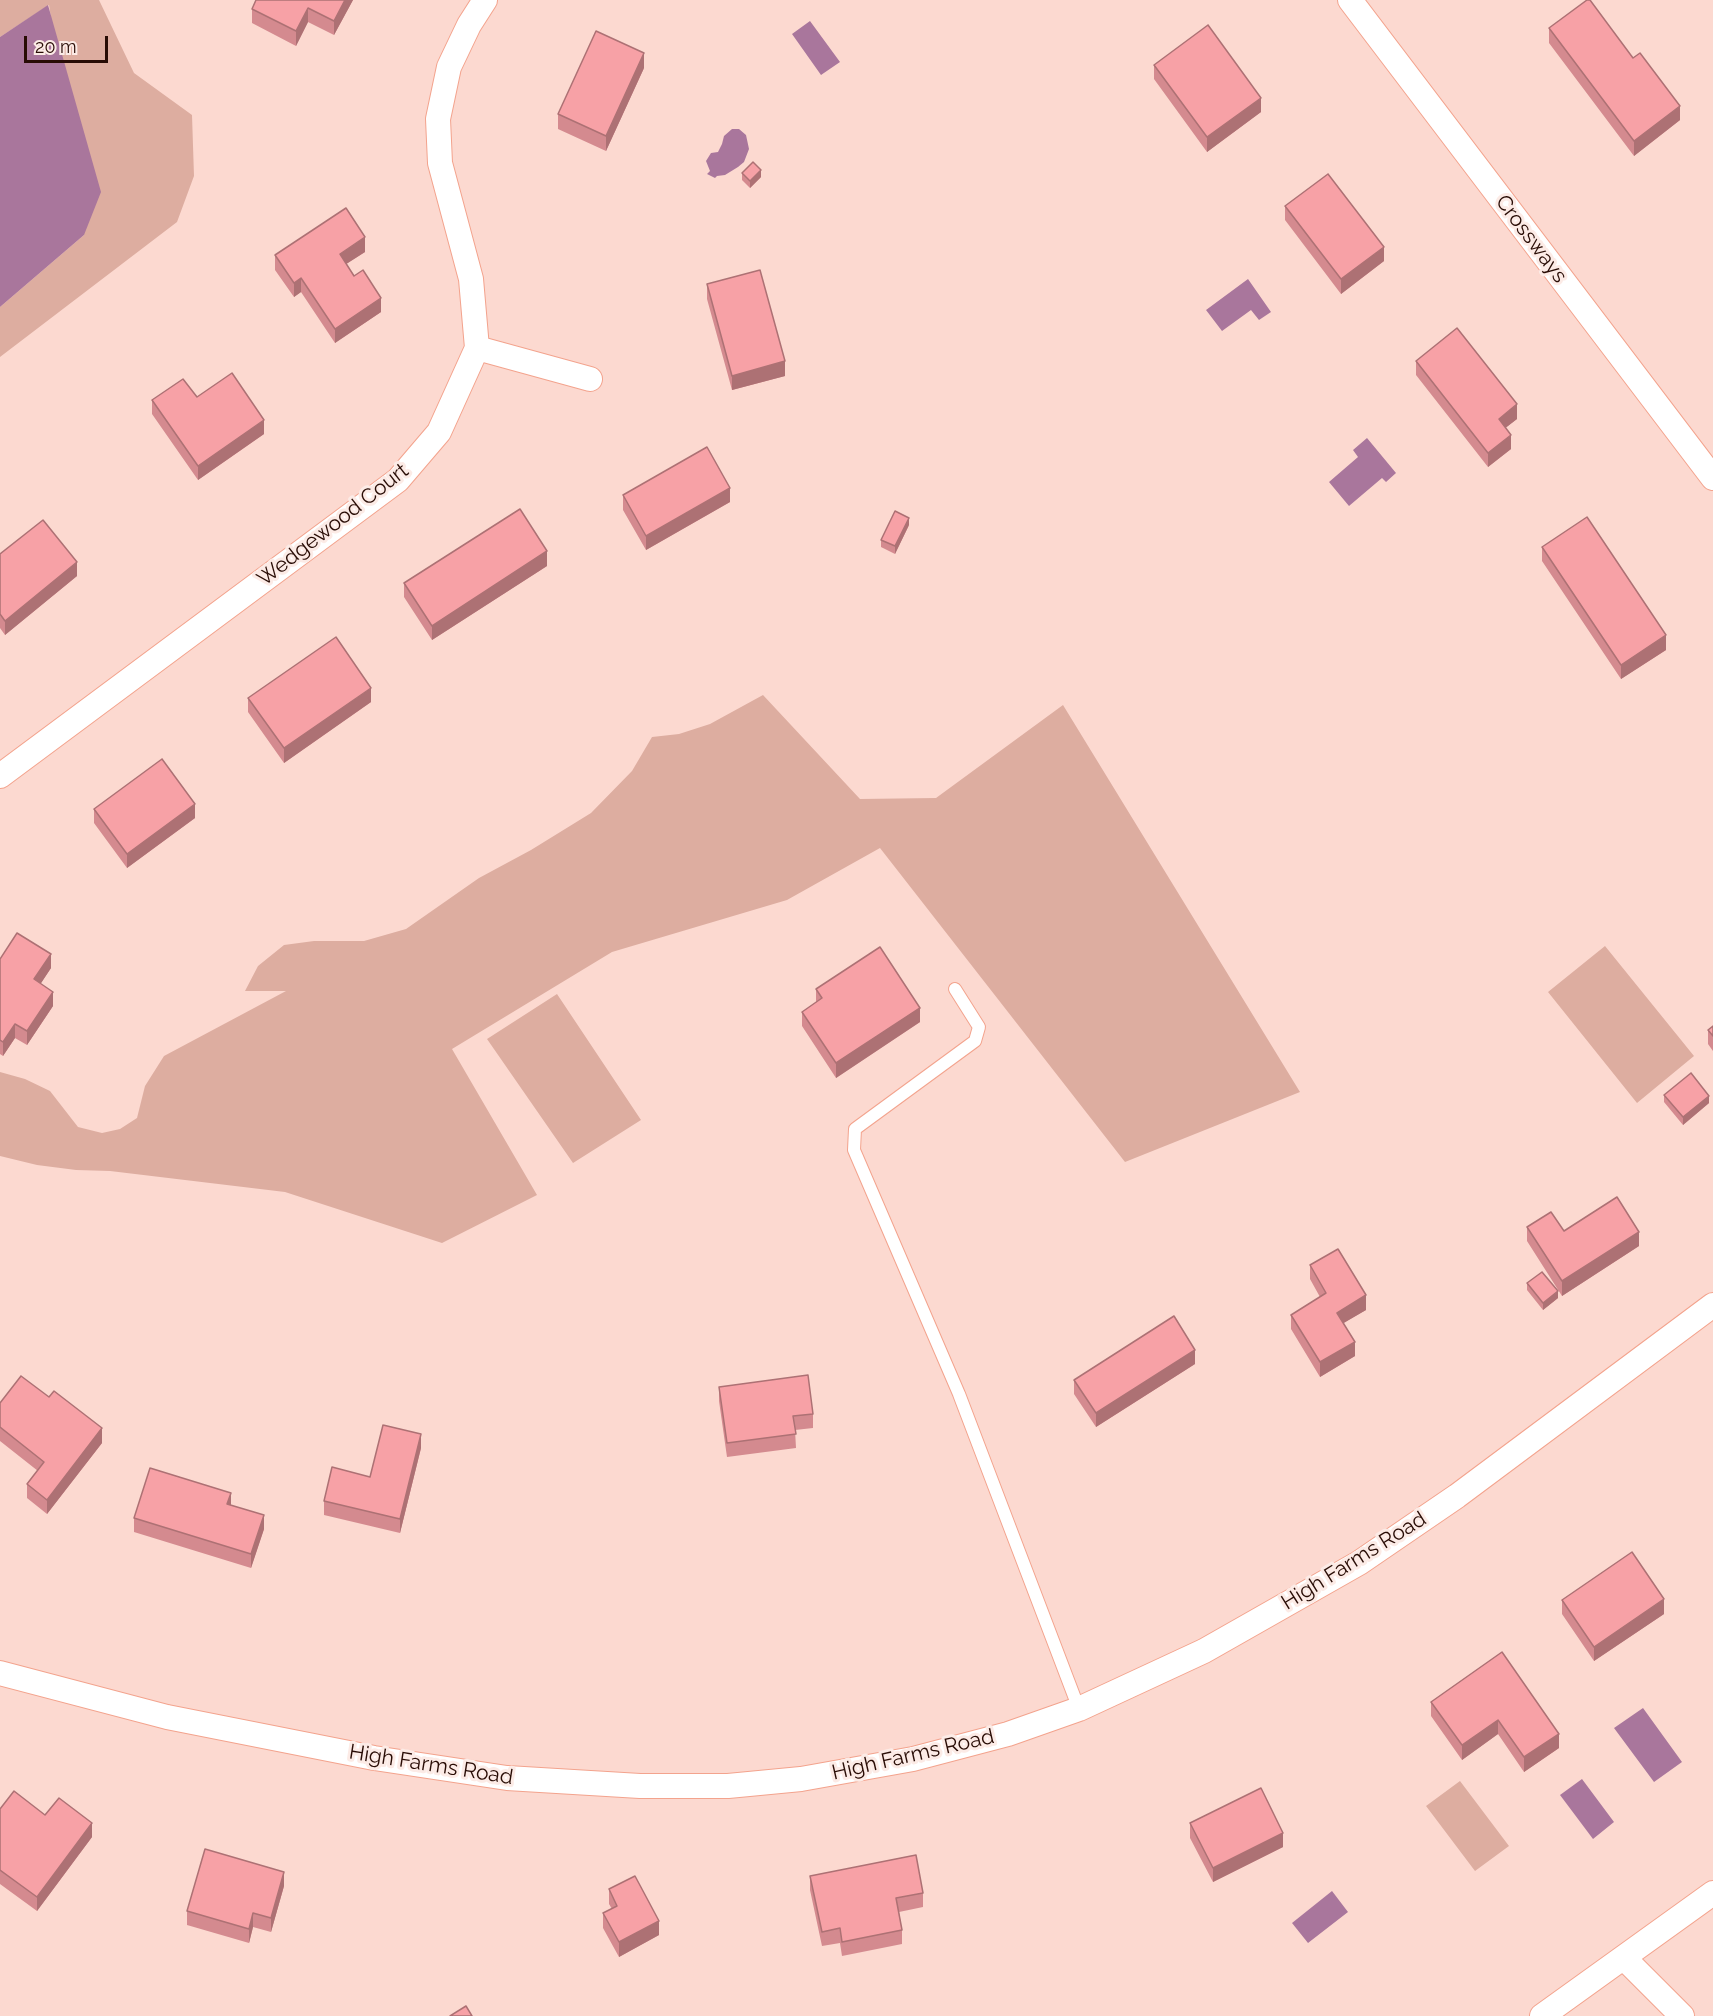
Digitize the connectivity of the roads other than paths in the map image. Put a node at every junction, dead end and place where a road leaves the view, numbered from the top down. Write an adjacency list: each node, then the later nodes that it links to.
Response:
1 (485, 0): 3 (street, Wedgewood Court)
2 (1350, 0): 5 (street, Crossways)
3 (477, 348): 4 (street); 6 (street, Wedgewood Court)
4 (590, 379)
5 (1713, 478)
6 (0, 776)
7 (955, 989): 10 (lane)
8 (1713, 1305): 10 (street, High Farms Road)
9 (0, 1673): 10 (street, High Farms Road)
10 (1079, 1709)
11 (1713, 1893): 12 (street)
12 (1624, 1958): 13 (street); 14 (street)
13 (1542, 2016)
14 (1682, 2016)

